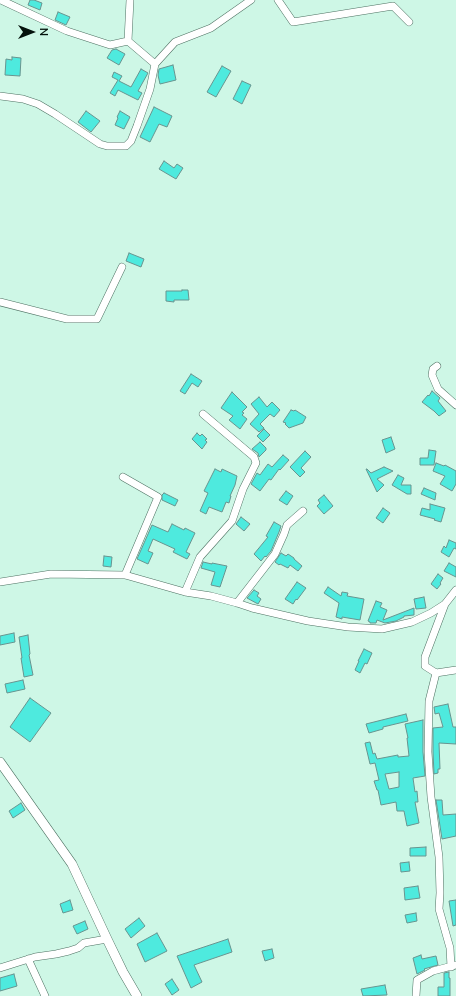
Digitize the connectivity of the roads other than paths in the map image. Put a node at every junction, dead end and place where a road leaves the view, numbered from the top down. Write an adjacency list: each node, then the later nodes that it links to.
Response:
1 (1, 0): 6 (street)
2 (130, 0): 6 (street)
3 (251, 0): 7 (street)
4 (278, 0): 5 (street)
5 (409, 22)
6 (128, 41): 7 (street)
7 (155, 64): 8 (street)
8 (0, 96)
9 (122, 267): 10 (street)
10 (0, 302)
11 (437, 366): 12 (street)
12 (456, 405)
13 (204, 414): 19 (street)
14 (123, 477): 16 (street)
15 (303, 511): 20 (street)
16 (125, 575): 17 (street); 19 (street)
17 (0, 582)
18 (456, 590): 21 (street)
19 (185, 592): 20 (street)
20 (237, 603): 21 (street)
21 (445, 604): 23 (street)
22 (456, 670): 23 (street)
23 (436, 673): 27 (street)
24 (0, 762): 25 (street)
25 (107, 939): 26 (street); 30 (street)
26 (28, 959): 28 (street); 29 (street)
27 (454, 966): 31 (street)
28 (0, 968)
29 (45, 996)
30 (137, 996)
31 (416, 996)

